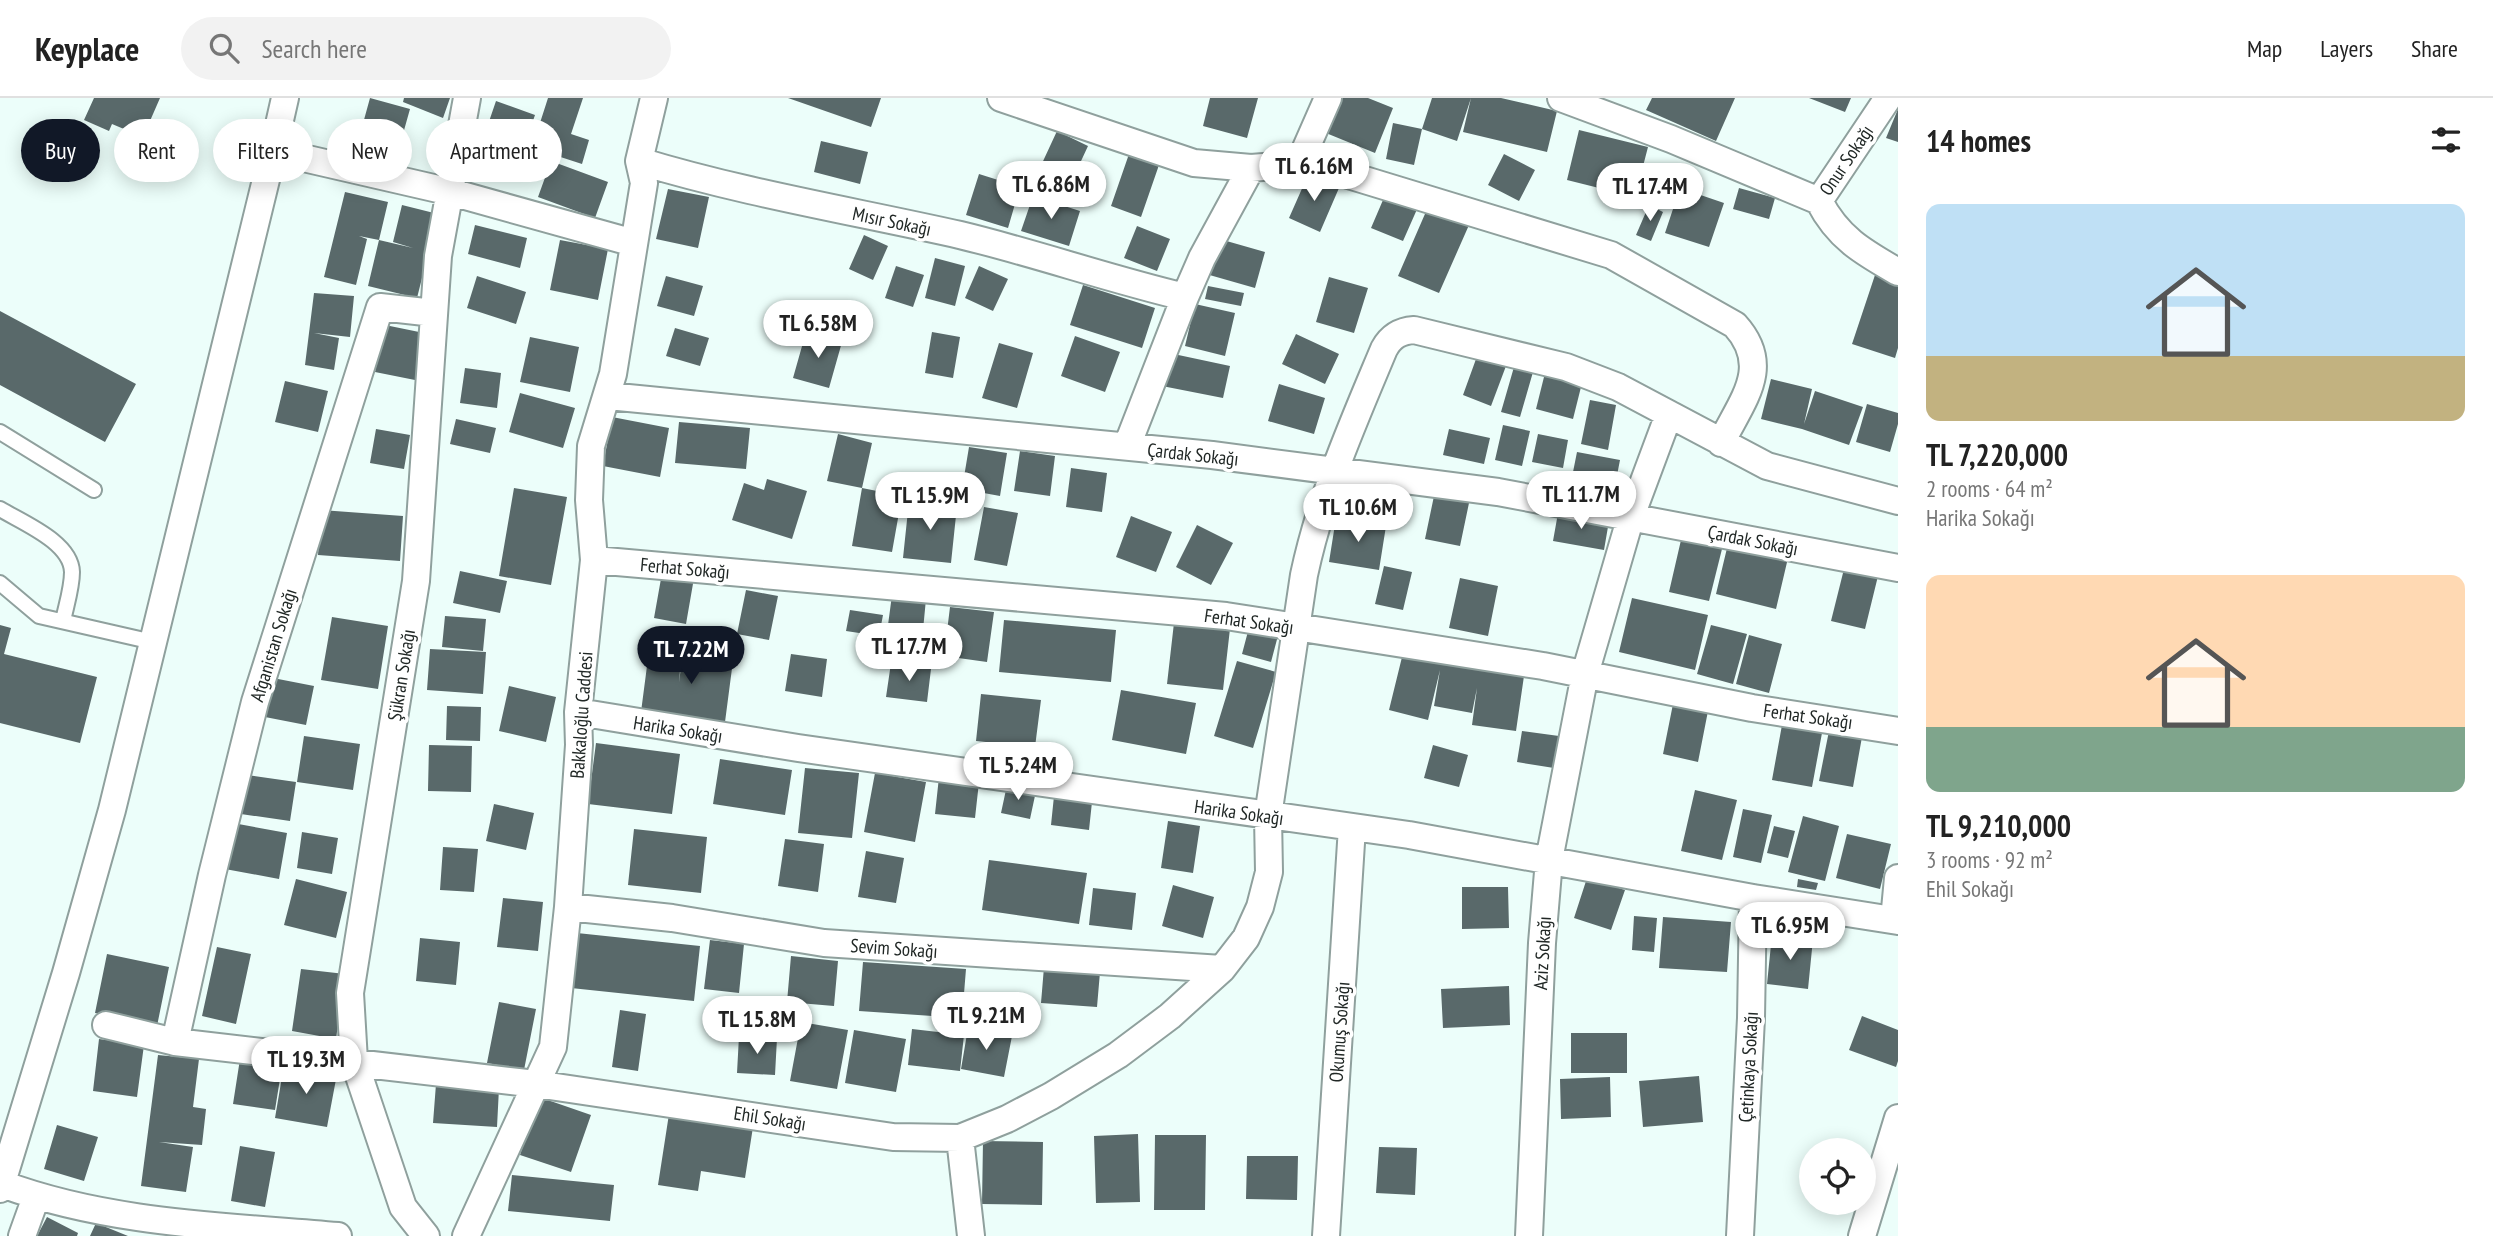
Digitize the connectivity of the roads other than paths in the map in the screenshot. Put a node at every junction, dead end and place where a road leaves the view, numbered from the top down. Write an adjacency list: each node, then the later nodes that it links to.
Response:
1 (285, 98): 8 (street)
2 (467, 98): 14 (street, Şükran Sokağı)
3 (654, 98): 10 (street, Bakkaloğlu Caddesi)
4 (1001, 98): 12 (street)
5 (1328, 98): 11 (street)
6 (1561, 98): 15 (street, Onur Sokağı)
7 (1888, 98): 15 (street, Onur Sokağı)
8 (280, 119)
9 (313, 160): 14 (street)
10 (639, 161): 16 (street, Bakkaloğlu Caddesi); 18 (street, Mısır Sokağı)
11 (1299, 164): 12 (street); 23 (street)
12 (1251, 169): 18 (street)
13 (265, 182): 35 (street)
14 (451, 192): 16 (street); 19 (street, Şükran Sokağı)
15 (1819, 201): 17 (street)
16 (634, 243): 20 (street, Bakkaloğlu Caddesi)
17 (1898, 272)
18 (1185, 297): 24 (street)
19 (434, 313): 48 (street, Afganistan Sokağı); 49 (street, Şükran Sokağı)
20 (608, 396): 24 (street, Çardak Sokağı); 30 (street, Bakkaloğlu Caddesi)
21 (1669, 414): 23 (street); 25 (street, Ehil Sokağı); 29 (street, Aziz Sokağı)
22 (0, 432): 26 (lane)
23 (1721, 443): 27 (street)
24 (1128, 446): 25 (street, Çardak Sokağı)
25 (1333, 470): 29 (street, Çardak Sokağı); 34 (street, Ehil Sokağı)
26 (94, 490)
27 (1898, 501)
28 (0, 509): 33 (lane)
29 (1630, 516): 31 (street, Çardak Sokağı); 36 (street, Aziz Sokağı)
30 (594, 560): 34 (street, Ferhat Sokağı); 37 (street, Bakkaloğlu Caddesi)
31 (1898, 568)
32 (0, 583): 33 (lane)
33 (63, 621): 35 (lane)
34 (1298, 627): 36 (street, Ferhat Sokağı); 39 (street, Ehil Sokağı)
35 (153, 642): 53 (street)
36 (1585, 674): 38 (street, Ferhat Sokağı); 41 (street, Aziz Sokağı)
37 (578, 712): 39 (street, Harika Sokağı); 44 (street, Bakkaloğlu Caddesi)
38 (1898, 731)
39 (1268, 816): 40 (street, Harika Sokağı); 46 (street, Ehil Sokağı)
40 (1352, 827): 41 (street, Harika Sokağı); 61 (street, Okumuş Sokağı)
41 (1549, 860): 43 (street, Harika Sokağı); 62 (street, Aziz Sokağı)
42 (1898, 878): 45 (street)
43 (1753, 898): 45 (street, Harika Sokağı); 63 (street, Çetinkaya Sokağı)
44 (568, 907): 46 (street, Sevim Sokağı); 50 (street, Bakkaloğlu Caddesi)
45 (1896, 921)
46 (1222, 970): 52 (street, Ehil Sokağı)
47 (106, 1025): 48 (street, Ehil Sokağı)
48 (176, 1042): 49 (street, Ehil Sokağı)
49 (354, 1061): 50 (street, Ehil Sokağı); 58 (street, Şükran Sokağı)
50 (536, 1084): 52 (street, Ehil Sokağı); 59 (street, Bakkaloğlu Caddesi)
51 (1898, 1118): 64 (street)
52 (960, 1138): 60 (street)
53 (1, 1186): 54 (street)
54 (36, 1197): 55 (street); 56 (street)
55 (269, 1233): 57 (street)
56 (22, 1236)
57 (338, 1236)
58 (426, 1236)
59 (466, 1236)
60 (971, 1236)
61 (1326, 1236)
62 (1529, 1236)
63 (1740, 1236)
64 (1862, 1236)

